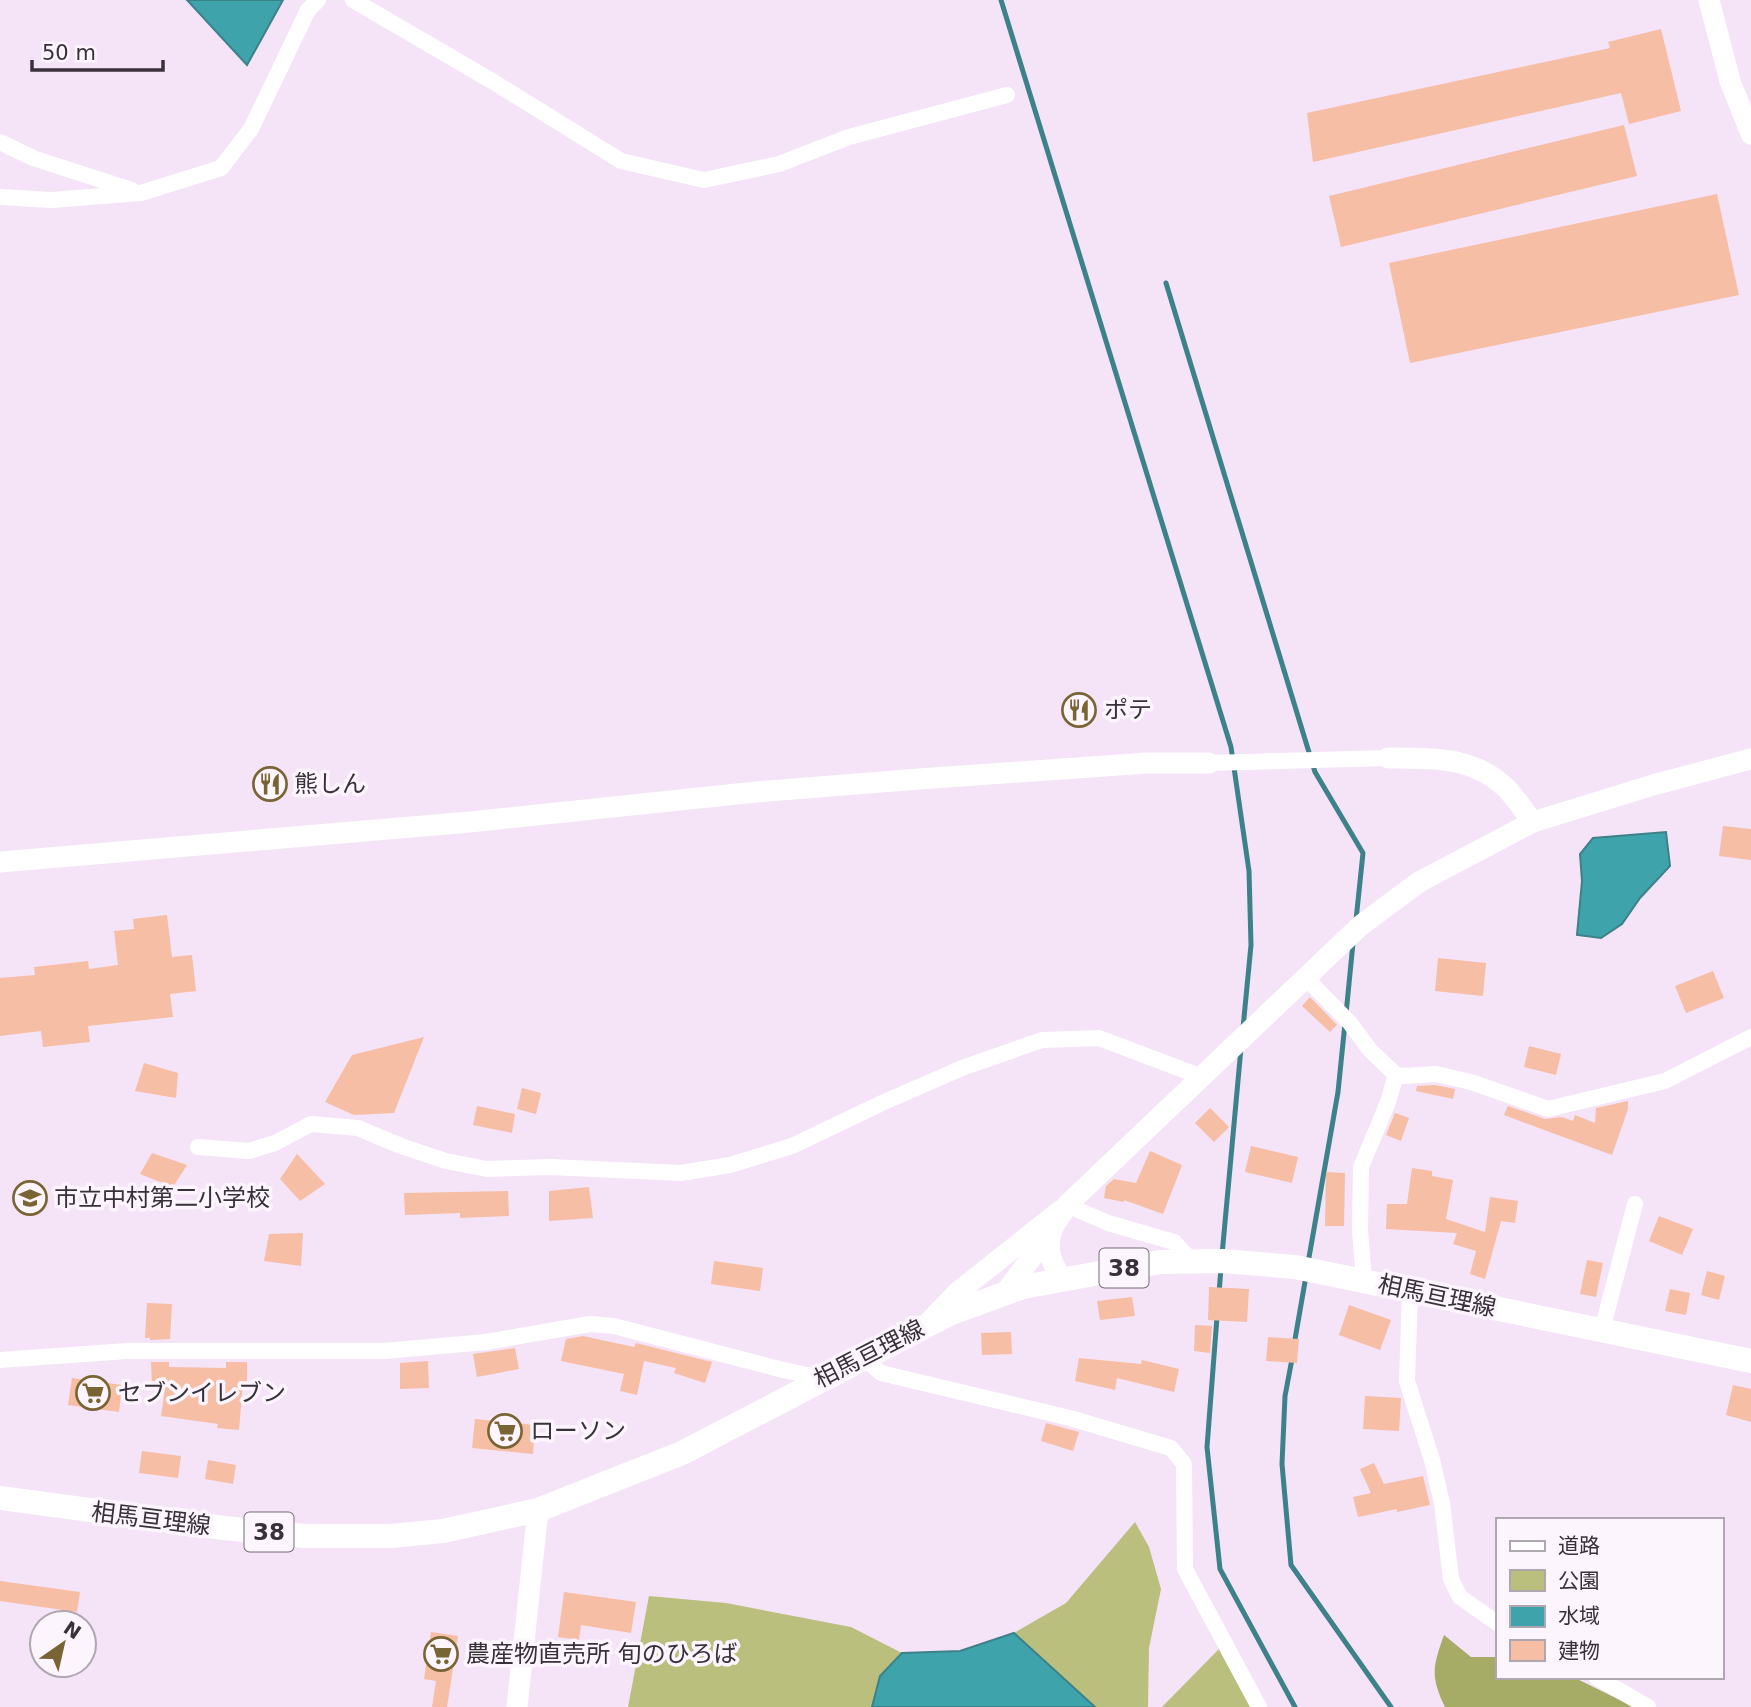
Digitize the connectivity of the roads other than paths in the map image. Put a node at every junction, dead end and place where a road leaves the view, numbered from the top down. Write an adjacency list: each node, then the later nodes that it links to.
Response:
1 (318, 0): 7 (street)
2 (353, 0): 4 (street)
3 (1709, 0): 5 (street)
4 (1007, 95)
5 (1751, 134)
6 (0, 142): 7 (street)
7 (141, 193): 8 (street)
8 (0, 197)
9 (1388, 758): 11 (street); 12 (street)
10 (1751, 760): 12 (street)
11 (1209, 762): 13 (street)
12 (1533, 822): 14 (street)
13 (0, 862)
14 (1305, 977): 16 (street); 17 (street)
15 (1751, 1037): 16 (street)
16 (1396, 1074): 24 (street)
17 (1202, 1077): 18 (street); 20 (street)
18 (198, 1147)
19 (1635, 1204): 28 (street)
20 (1067, 1205): 21 (street); 22 (street); 27 (street)
21 (1052, 1230): 23 (street); 26 (street)
22 (1192, 1261): 23 (main road, 相馬亘理線 / 38); 24 (main road, 相馬亘理線 / 38)
23 (1063, 1279): 26 (main road, 相馬亘理線 / 38)
24 (1364, 1281): 25 (main road, 相馬亘理線 / 38)
25 (1410, 1290): 28 (main road, 相馬亘理線 / 38); 35 (street)
26 (1005, 1293): 27 (main road, 相馬亘理線 / 38)
27 (926, 1325): 29 (main road, 相馬亘理線 / 38)
28 (1602, 1330): 31 (main road, 相馬亘理線 / 38)
29 (863, 1357): 32 (main road, 相馬亘理線 / 38); 38 (street)
30 (0, 1360): 32 (street)
31 (1751, 1361)
32 (821, 1378): 34 (main road, 相馬亘理線 / 38)
33 (0, 1498): 34 (main road, 相馬亘理線 / 38)
34 (538, 1510): 37 (street)
35 (1496, 1622)
36 (1599, 1679): 39 (street)
37 (517, 1707)
38 (1259, 1707)
39 (1648, 1707)

